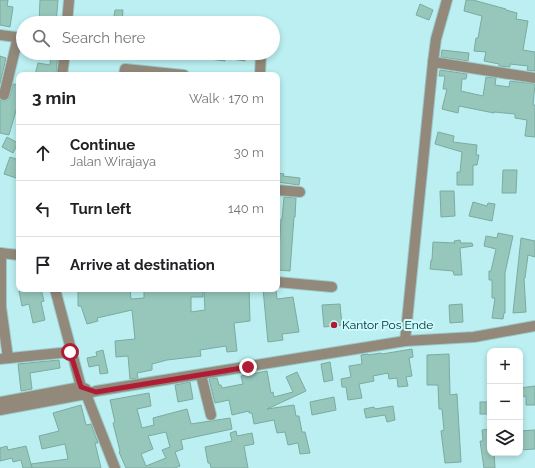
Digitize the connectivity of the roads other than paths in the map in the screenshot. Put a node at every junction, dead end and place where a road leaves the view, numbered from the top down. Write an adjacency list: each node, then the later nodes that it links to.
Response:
1 (69, 0): 3 (street)
2 (447, 0): 9 (street)
3 (68, 16)
4 (0, 35): 5 (street)
5 (16, 37)
6 (16, 52): 15 (street)
7 (64, 60): 10 (street)
8 (261, 60): 13 (street)
9 (433, 62): 14 (street); 24 (street)
10 (62, 72)
11 (124, 72): 12 (street)
12 (154, 72)
13 (260, 72)
14 (535, 78)
15 (4, 95)
16 (280, 190): 17 (street)
17 (300, 192)
18 (0, 253): 19 (street); 26 (street)
19 (16, 255)
20 (280, 282): 21 (street)
21 (332, 287)
22 (56, 292): 25 (street)
23 (535, 326): 24 (street)
24 (405, 340): 27 (street)
25 (70, 352): 26 (street); 28 (street)
26 (4, 359)
27 (201, 375): 28 (street); 31 (street)
28 (88, 391): 29 (street); 30 (street); 32 (street)
29 (0, 402)
30 (0, 410)
31 (211, 415)
32 (115, 468)

